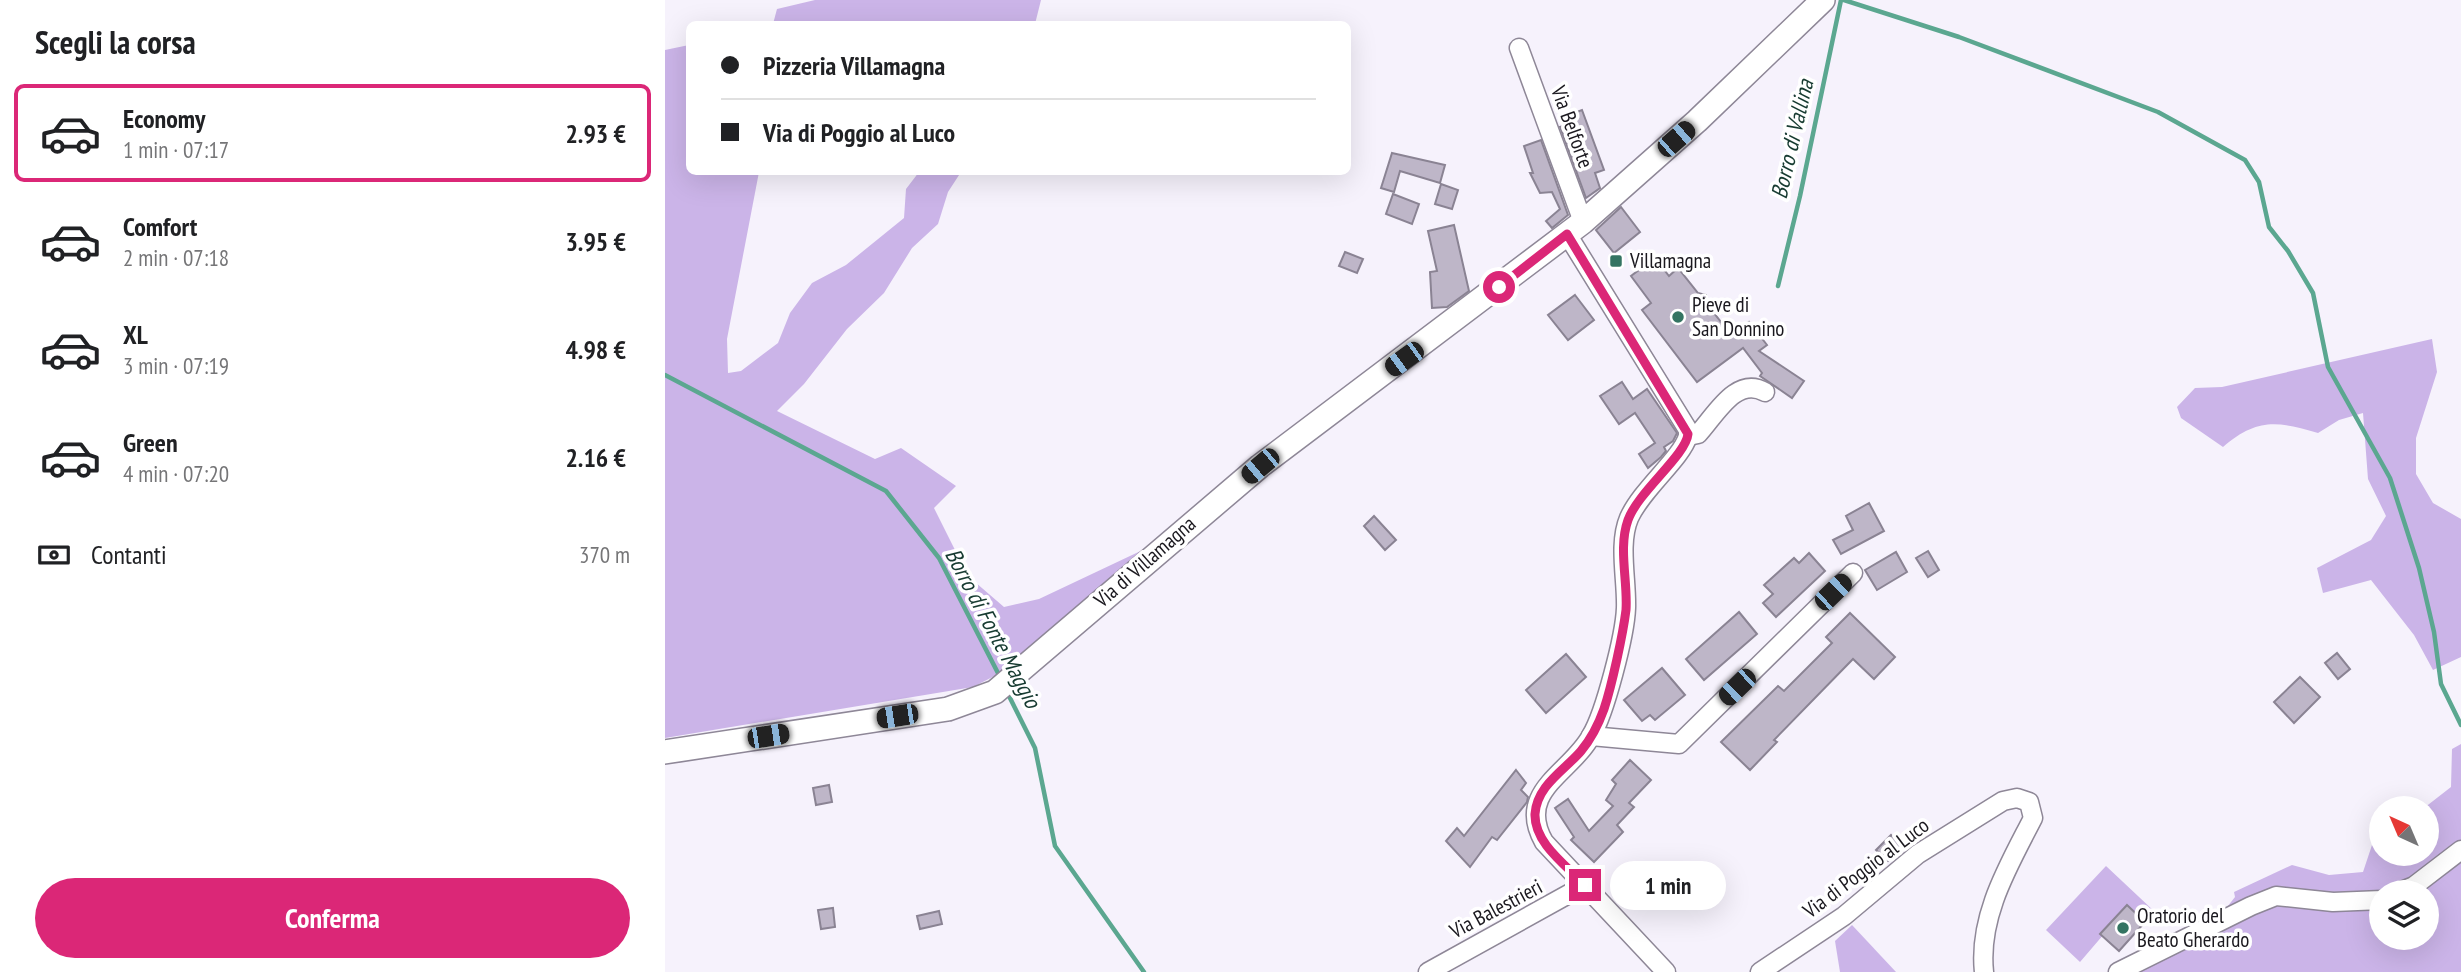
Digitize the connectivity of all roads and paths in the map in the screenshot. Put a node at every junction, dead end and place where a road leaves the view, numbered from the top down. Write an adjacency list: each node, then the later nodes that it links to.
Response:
1 (1823, 0): 3 (street, Via di Villamagna)
2 (1519, 48): 3 (street, Via Belforte)
3 (1575, 228): 5 (street, Via Belforte); 8 (street, Via di Villamagna)
4 (1765, 392): 5 (street)
5 (1688, 436): 7 (street)
6 (1853, 573): 7 (street)
7 (1591, 736): 11 (street)
8 (665, 752)
9 (2461, 850): 10 (street)
10 (2422, 880)
11 (1585, 885): 13 (street, Via Balestrieri); 14 (street)
12 (2369, 901): 17 (street)
13 (1428, 972)
14 (1666, 972)
15 (1760, 972): 16 (street, Via di Poggio al Luco)
16 (1984, 972)
17 (2118, 972)

